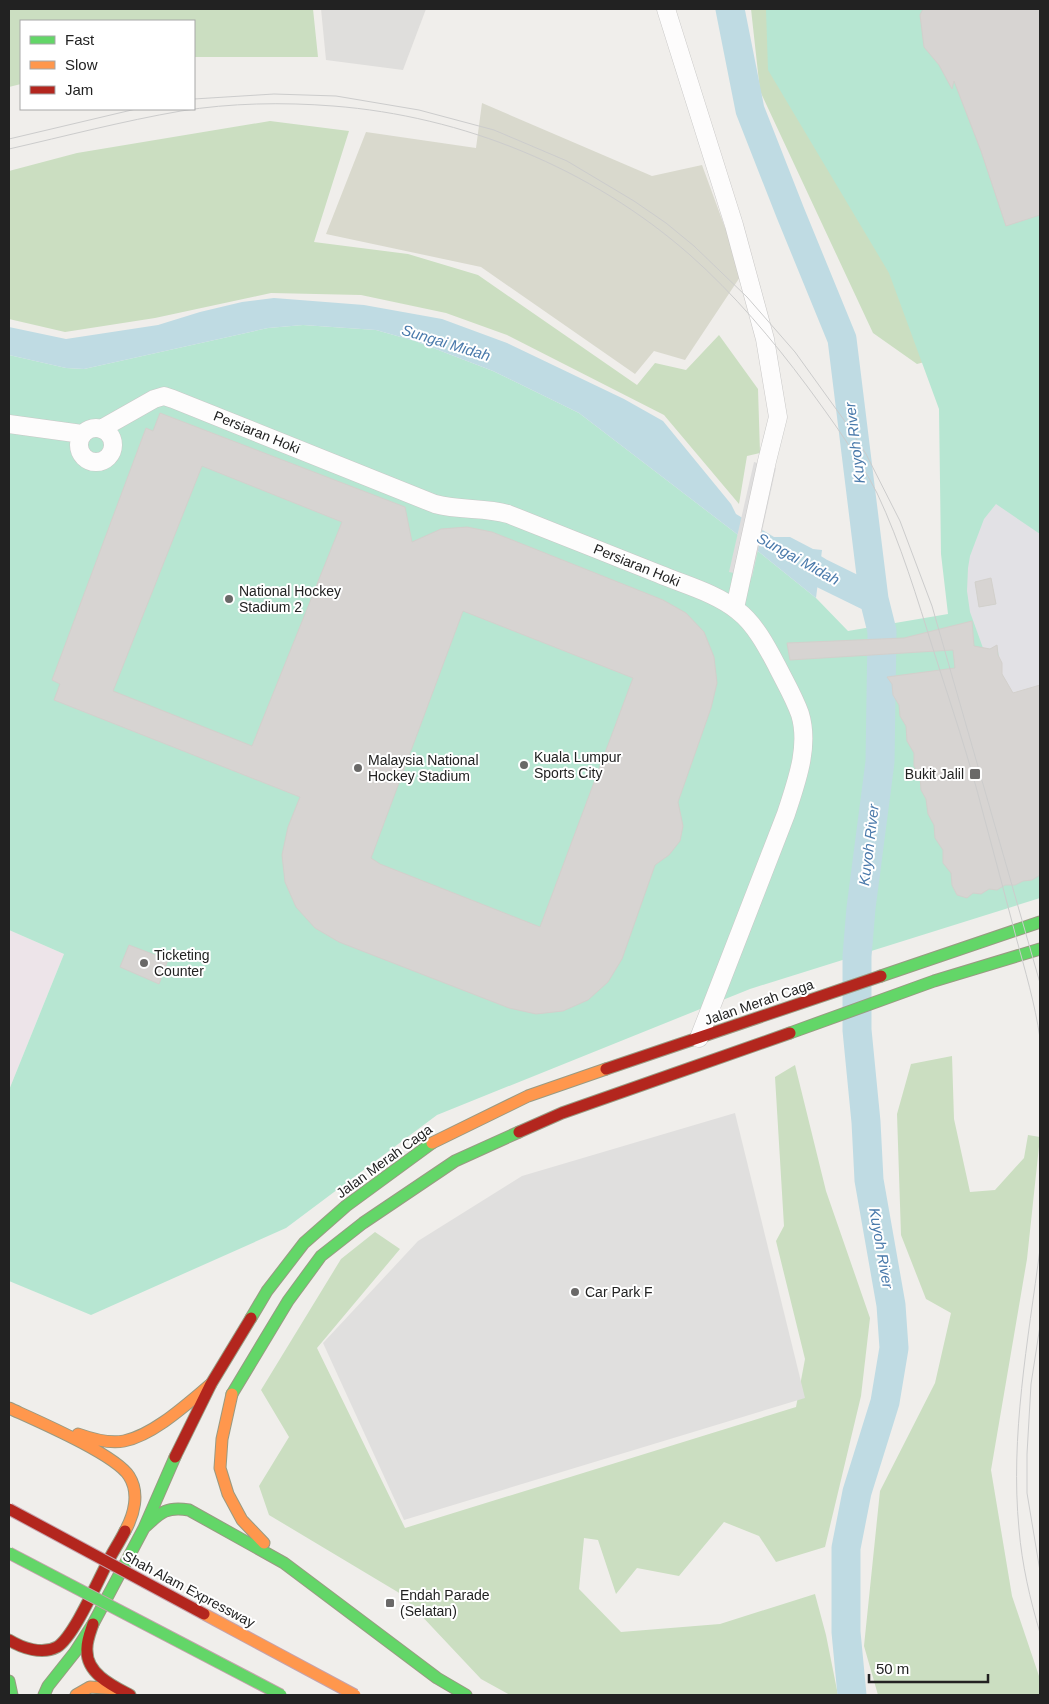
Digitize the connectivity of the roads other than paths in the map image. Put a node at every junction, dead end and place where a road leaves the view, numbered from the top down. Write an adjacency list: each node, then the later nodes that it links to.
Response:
1 (666, 9): 5 (street)
2 (9, 424): 4 (street)
3 (101, 429): 4 (street); 4 (street); 5 (street, Persiaran Hoki)
4 (82, 434)
5 (735, 608): 8 (street, Persiaran Hoki)
6 (1040, 922): 8 (main road, Jalan Merah Caga)
7 (1040, 949): 15 (main road)
8 (699, 1038): 9 (main road, Jalan Merah Caga)
9 (211, 1384): 11 (main road); 13 (main road, Jalan Merah Caga)
10 (9, 1408): 11 (main road)
11 (37, 1421): 17 (main road)
12 (9, 1509): 25 (main road, Shah Alam Expressway, bridge)
13 (144, 1528): 15 (main road); 16 (main road, Jalan Merah Caga)
14 (9, 1553): 24 (main road, bridge)
15 (284, 1563): 26 (main road)
16 (93, 1624): 19 (main road); 21 (main road, Jalan Merah Caga)
17 (9, 1640)
18 (9, 1680): 20 (main road)
19 (117, 1689): 22 (main road); 23 (main road)
20 (12, 1695)
21 (44, 1695)
22 (76, 1695)
23 (130, 1695)
24 (281, 1695)
25 (355, 1695)
26 (466, 1695)

